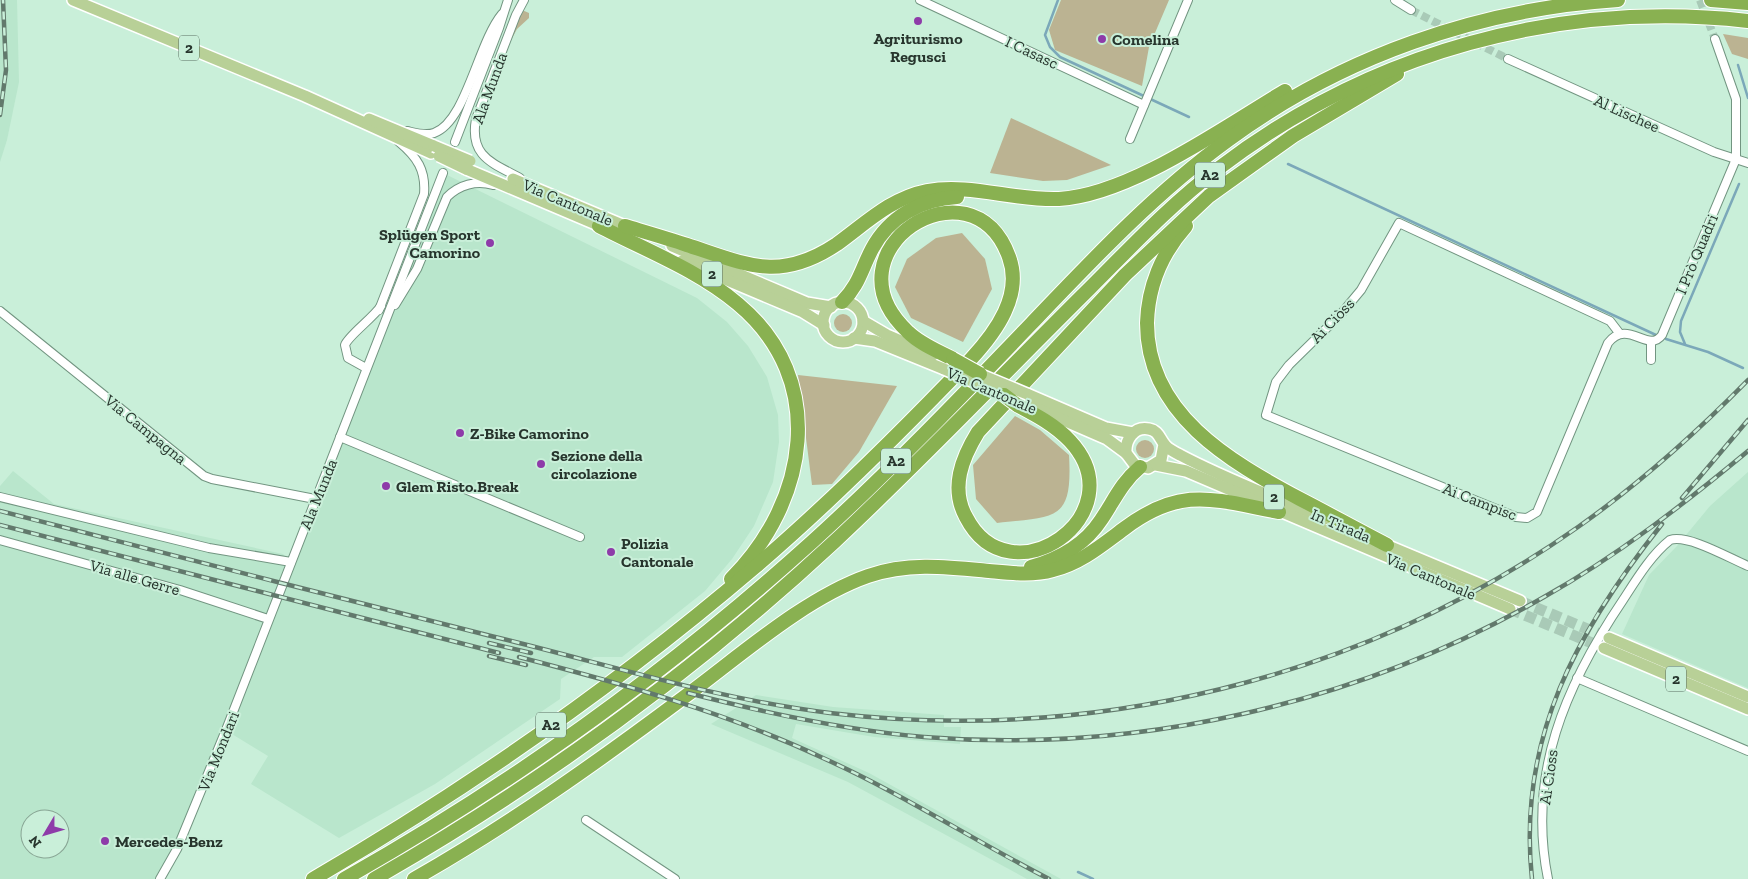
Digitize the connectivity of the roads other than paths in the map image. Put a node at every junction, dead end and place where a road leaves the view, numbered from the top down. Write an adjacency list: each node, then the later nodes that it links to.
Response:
1 (73, 0): 19 (main road, Via Cantonale / 2)
2 (508, 0): 11 (street, Ala Munda)
3 (920, 0): 18 (street, I Casasc)
4 (1188, 0): 18 (street)
5 (1395, 0): 10 (street)
6 (1618, 0): 14 (highway, A2)
7 (1711, 0): 9 (highway)
8 (522, 3): 13 (street, Ala Munda); 27 (street, Ala Munda)
9 (1748, 4)
10 (1411, 10)
11 (502, 14): 13 (street, Ala Munda); 19 (street, Ala Munda)
12 (1748, 21): 16 (highway, A2)
13 (499, 28): 21 (street, Ala Munda)
14 (1434, 34): 26 (highway, A2); 74 (highway, A2)
15 (1715, 39): 22 (street)
16 (1440, 51): 25 (highway, A2); 75 (highway, A2)
17 (1508, 59): 22 (street, Al Lischee)
18 (1144, 103): 20 (street)
19 (395, 133): 27 (main road, Via Cantonale / 2, bridge); 32 (street, Ala Munda)
20 (1130, 139)
21 (455, 142)
22 (1736, 159): 23 (street, Al Lischee); 39 (street, I Prò Quadri)
23 (1748, 163)
24 (443, 173): 30 (street, Ala Munda)
25 (1223, 185): 45 (highway, A2); 58 (highway, A2)
26 (1015, 196): 29 (highway, A2); 31 (highway, A2)
27 (546, 199): 28 (main road, Via Cantonale / 2); 29 (main road, Via Cantonale / 2); 34 (street, Ala Munda)
28 (599, 226): 36 (main road, Via Cantonale / 2); 65 (highway, A2)
29 (625, 226): 31 (main road, Via Cantonale / 2)
30 (400, 281): 32 (street, Ala Munda); 34 (street, Ala Munda)
31 (836, 305): 35 (main road); 36 (main road)
32 (379, 310): 42 (street, Ala Munda)
33 (0, 311): 54 (street, Via Campagna)
34 (387, 318): 42 (street, Ala Munda)
35 (863, 321): 38 (main road); 41 (main road, Via Cantonale)
36 (824, 325): 38 (main road)
37 (1620, 334): 39 (street); 46 (street, Ai Ciòss); 46 (street, Ai Campisc)
38 (854, 338): 41 (main road, Via Cantonale)
39 (1651, 341): 40 (street)
40 (1651, 360)
41 (949, 364): 43 (highway, A2, bridge); 44 (main road, Via Cantonale, bridge); 65 (highway, A2)
42 (366, 368): 48 (street, Ala Munda)
43 (980, 374): 45 (main road, Via Cantonale, bridge)
44 (1004, 395): 45 (highway, A2, bridge)
45 (1021, 400): 47 (main road, Via Cantonale); 50 (main road, Via Cantonale)
46 (1266, 415)
47 (1132, 434): 49 (main road); 50 (main road)
48 (340, 437): 54 (street, Ala Munda); 56 (street)
49 (1164, 444): 51 (main road); 58 (main road, In Tirada / 2)
50 (1126, 453): 52 (main road)
51 (1156, 464): 52 (main road); 55 (main road, Via Cantonale / 2)
52 (1140, 467): 61 (highway)
53 (0, 497): 59 (street)
54 (315, 499): 59 (street, Ala Munda)
55 (1279, 512): 61 (highway); 63 (main road, Via Cantonale / 2)
56 (580, 537)
57 (0, 540): 64 (street, Via alle Gerre)
58 (1387, 545): 62 (main road, In Tirada / 2)
59 (291, 562): 64 (street, Ala Munda)
60 (1748, 566): 66 (street, Ai Cioss)
61 (1006, 572): 76 (highway)
62 (1520, 601)
63 (1510, 609)
64 (268, 619): 72 (street, Via Mondari)
65 (680, 628): 73 (highway, A2)
66 (1576, 678): 69 (street); 79 (street, Ai Cioss)
67 (1748, 697): 68 (main road, 2)
68 (1748, 709)
69 (1748, 750)
70 (586, 820): 71 (street)
71 (660, 870): 77 (street); 78 (street)
72 (160, 879)
73 (313, 879)
74 (344, 879)
75 (374, 879)
76 (414, 879)
77 (656, 879)
78 (675, 879)
79 (1548, 879)

